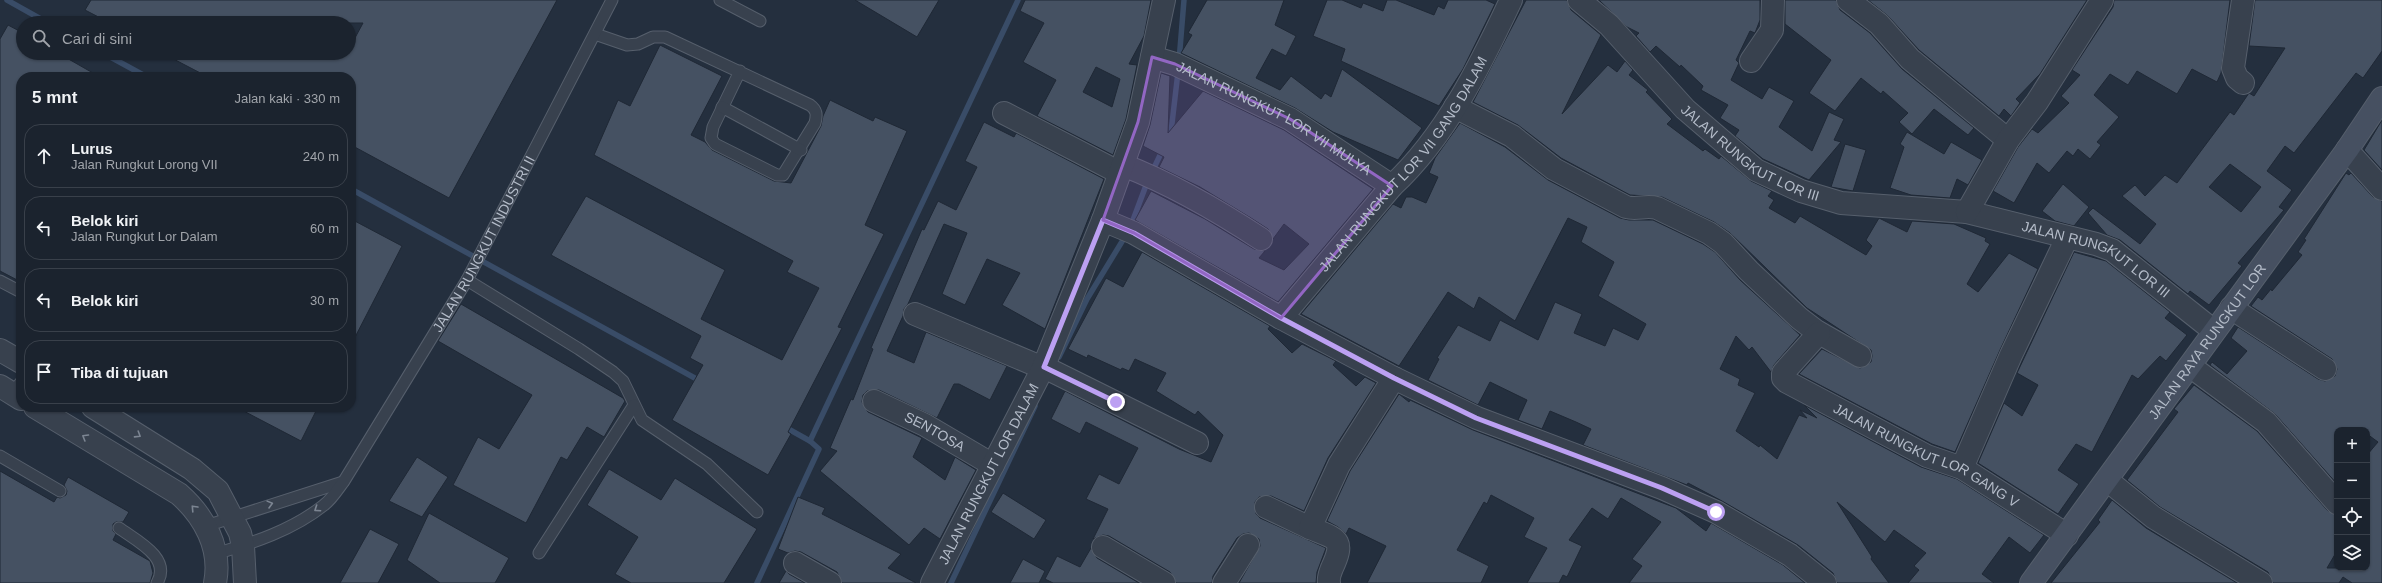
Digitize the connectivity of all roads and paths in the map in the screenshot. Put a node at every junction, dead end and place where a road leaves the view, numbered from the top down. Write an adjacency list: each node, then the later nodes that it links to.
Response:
1 (612, 0): 11 (lane, JALAN RUNGKUT INDUSTRI II)
2 (720, 0): 10 (lane)
3 (1164, 0): 12 (street, JALAN RUNGKUT LOR DALAM)
4 (1511, 0): 18 (street, JALAN RUNGKUT LOR VII GANG DALAM)
5 (1579, 0): 26 (street, JALAN RUNGKUT LOR III)
6 (1773, 0): 13 (street)
7 (1848, 0): 20 (street)
8 (2102, 0): 20 (street)
9 (2243, 0): 15 (street)
10 (760, 21)
11 (595, 34): 14 (lane); 30 (lane, JALAN RUNGKUT INDUSTRI II)
12 (1152, 57): 23 (street, JALAN RUNGKUT LOR DALAM); 24 (street, JALAN RUNGKUT LOR VII MULYA)
13 (1752, 61)
14 (740, 71): 17 (lane); 21 (lane)
15 (2243, 82)
16 (2382, 98): 22 (main road, JALAN RAYA RUNGKUT LOR)
17 (722, 107): 21 (lane); 21 (lane)
18 (1455, 107): 24 (street, JALAN RUNGKUT LOR VII GANG DALAM); 37 (street)
19 (1004, 113): 23 (street)
20 (2008, 140): 26 (street)
21 (801, 150)
22 (2346, 150): 25 (street); 33 (main road, JALAN RAYA RUNGKUT LOR)
23 (1135, 172): 27 (street, JALAN RUNGKUT LOR DALAM); 29 (street)
24 (1392, 186): 35 (street, JALAN RUNGKUT LOR VII GANG DALAM)
25 (2382, 189)
26 (1967, 212): 28 (street, JALAN RUNGKUT LOR III)
27 (1120, 227): 35 (street); 43 (street, JALAN RUNGKUT LOR DALAM)
28 (2067, 238): 36 (street, JALAN RUNGKUT LOR III); 52 (street)
29 (1261, 239)
30 (467, 280): 46 (lane); 54 (lane, JALAN RUNGKUT INDUSTRI II)
31 (0, 281): 32 (lane)
32 (16, 289)
33 (2231, 308): 36 (main road, JALAN RAYA RUNGKUT LOR); 42 (street)
34 (915, 314): 43 (street)
35 (1281, 318): 44 (street)
36 (2214, 331): 41 (main road, JALAN RAYA RUNGKUT LOR)
37 (1819, 333): 39 (street); 52 (street, JALAN RUNGKUT LOR GANG V)
38 (0, 350): 40 (street)
39 (1860, 356)
40 (16, 359)
41 (2190, 366): 53 (main road, JALAN RAYA RUNGKUT LOR); 56 (street)
42 (2325, 369)
43 (1049, 370): 49 (street); 51 (street, JALAN RUNGKUT LOR DALAM)
44 (1394, 378): 62 (street); 78 (street)
45 (874, 401): 51 (street, SENTOSA)
46 (634, 405): 58 (lane); 67 (lane)
47 (43, 412): 60 (street, one-way to 47)
48 (101, 412): 59 (street, one-way to 59)
49 (1197, 443)
50 (0, 456): 55 (lane)
51 (993, 466): 74 (street, JALAN RUNGKUT LOR DALAM)
52 (1962, 468): 63 (street, JALAN RUNGKUT LOR GANG V)
53 (2107, 480): 63 (main road, JALAN RAYA RUNGKUT LOR); 80 (street)
54 (344, 481): 59 (lane, one-way to 54); 65 (lane, JALAN RUNGKUT INDUSTRI II, one-way to 65)
55 (60, 491)
56 (2334, 500)
57 (1266, 507): 62 (street)
58 (757, 512)
59 (232, 515): 60 (lane); 65 (street)
60 (206, 526): 68 (street)
61 (120, 528): 70 (lane)
62 (1310, 528): 77 (street)
63 (2067, 535): 79 (main road, JALAN RAYA RUNGKUT LOR)
64 (1248, 545): 76 (street)
65 (244, 546): 68 (lane, JALAN RUNGKUT INDUSTRI II); 72 (street)
66 (1103, 547): 75 (street)
67 (539, 553)
68 (215, 554): 71 (street)
69 (795, 563): 73 (street)
70 (157, 583)
71 (215, 583)
72 (245, 583)
73 (830, 583)
74 (932, 583)
75 (1164, 583)
76 (1224, 583)
77 (1329, 583)
78 (1825, 583)
79 (2032, 583)
80 (2261, 583)

